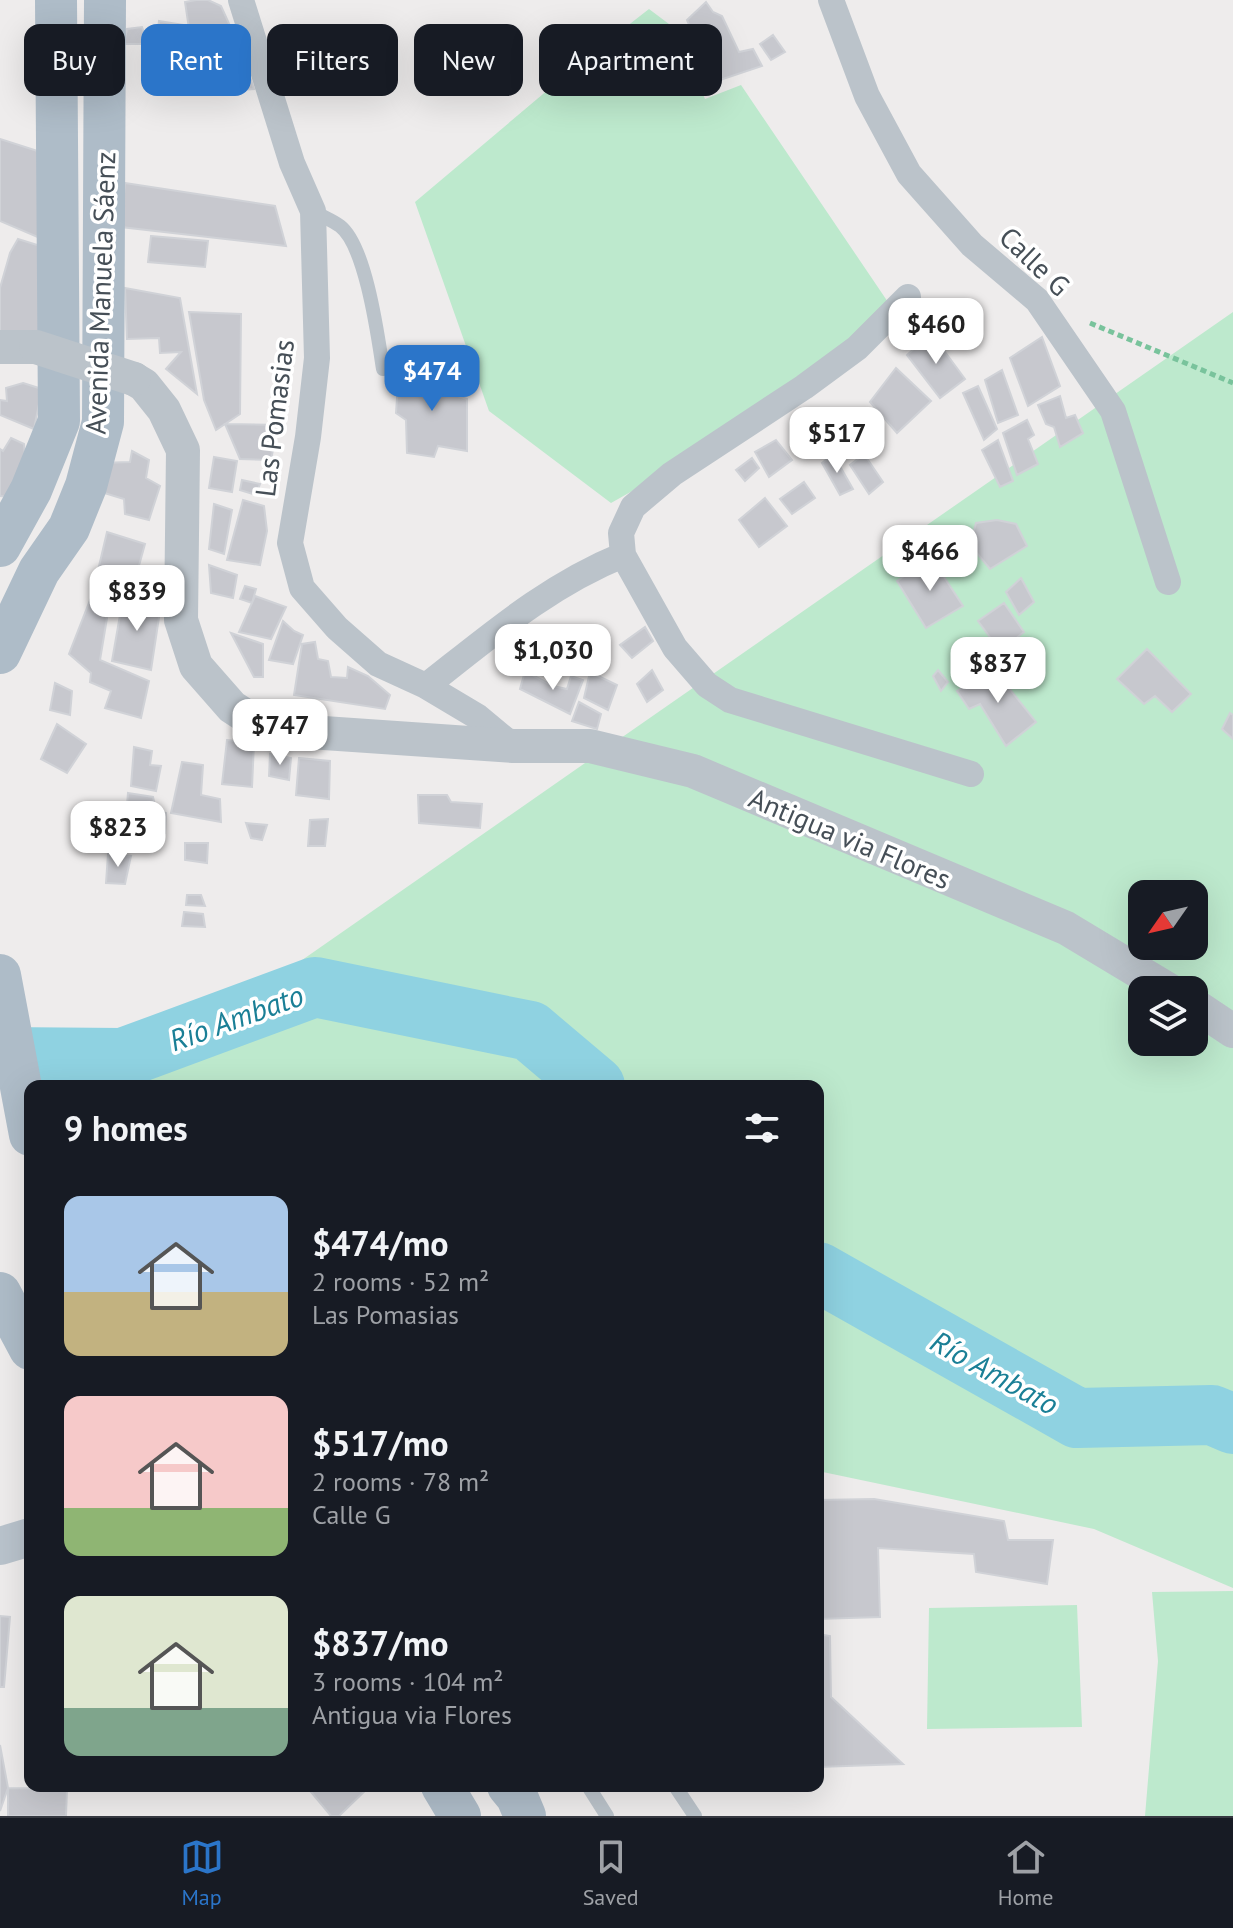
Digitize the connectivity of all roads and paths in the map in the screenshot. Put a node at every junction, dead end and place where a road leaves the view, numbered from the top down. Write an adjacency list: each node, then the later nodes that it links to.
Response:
1 (56, 0): 11 (main road, Avenida Manuela Sáenz)
2 (105, 0): 13 (main road, Avenida Manuela Sáenz)
3 (241, 0): 5 (street, Las Pomasias)
4 (831, 0): 7 (street, Calle G)
5 (313, 211): 9 (lane); 16 (street, Las Pomasias)
6 (908, 297): 12 (street)
7 (1037, 300): 10 (path); 14 (street, Calle G)
8 (0, 347): 17 (street, Antigua via Flores, bridge)
9 (383, 369)
10 (1233, 383)
11 (0, 546)
12 (623, 555): 16 (street); 18 (street)
13 (19, 566): 15 (main road, Avenida Manuela Sáenz)
14 (1168, 582)
15 (0, 653)
16 (426, 686): 17 (street, Las Pomasias)
17 (513, 746): 20 (street, Antigua via Flores)
18 (971, 774)
19 (0, 975): 23 (main road)
20 (1146, 976)
21 (1208, 1014): 22 (street)
22 (1233, 1031)
23 (24, 1103)
24 (0, 1293): 25 (main road)
25 (24, 1338)
26 (24, 1539): 27 (main road)
27 (0, 1548): 28 (main road)
28 (24, 1554)
29 (446, 1792): 33 (main road)
30 (513, 1792): 34 (main road)
31 (592, 1792): 35 (lane)
32 (679, 1792): 36 (lane)
33 (460, 1816)
34 (525, 1816)
35 (607, 1816)
36 (695, 1816)

